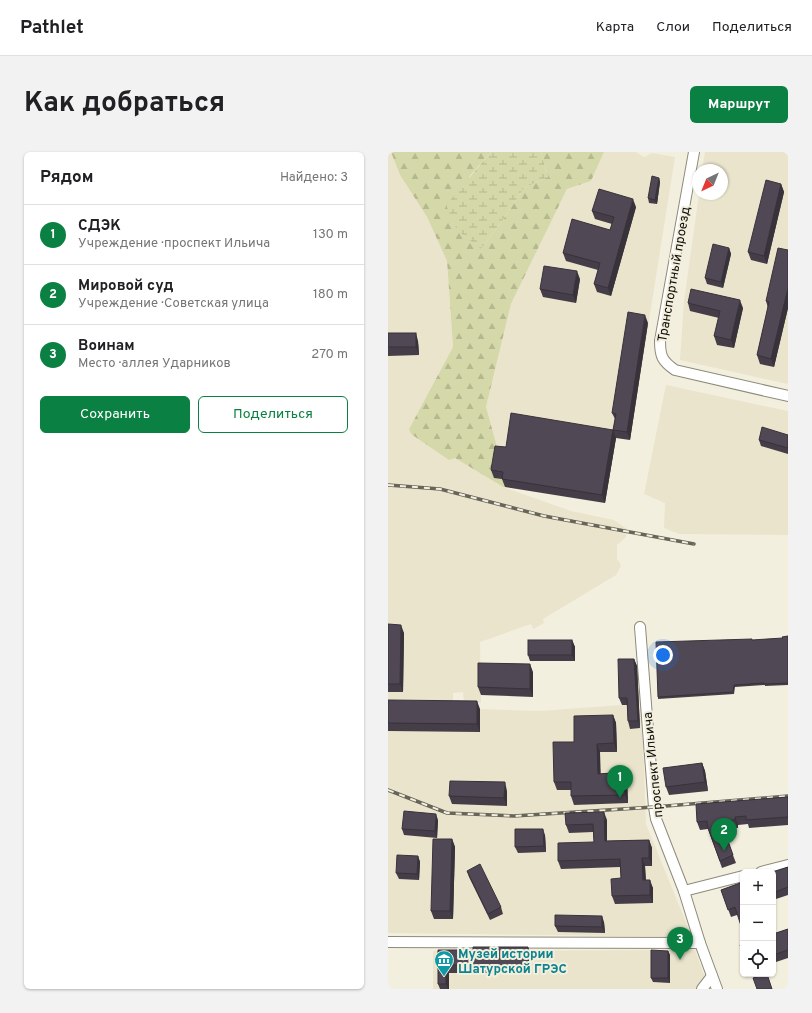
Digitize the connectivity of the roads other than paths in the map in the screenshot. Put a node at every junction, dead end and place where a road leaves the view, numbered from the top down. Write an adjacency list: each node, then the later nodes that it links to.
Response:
1 (694, 152): 2 (street, Транспортный проезд)
2 (788, 396)
3 (640, 627): 7 (street, проспект Ильича)
4 (788, 866): 5 (street)
5 (774, 869)
6 (740, 877): 7 (street)
7 (684, 891): 9 (street, проспект Ильича)
8 (388, 942): 9 (street)
9 (700, 943): 10 (street, проспект Ильича)
10 (712, 976): 11 (street); 12 (street, проспект Ильича)
11 (702, 989)
12 (717, 989)

